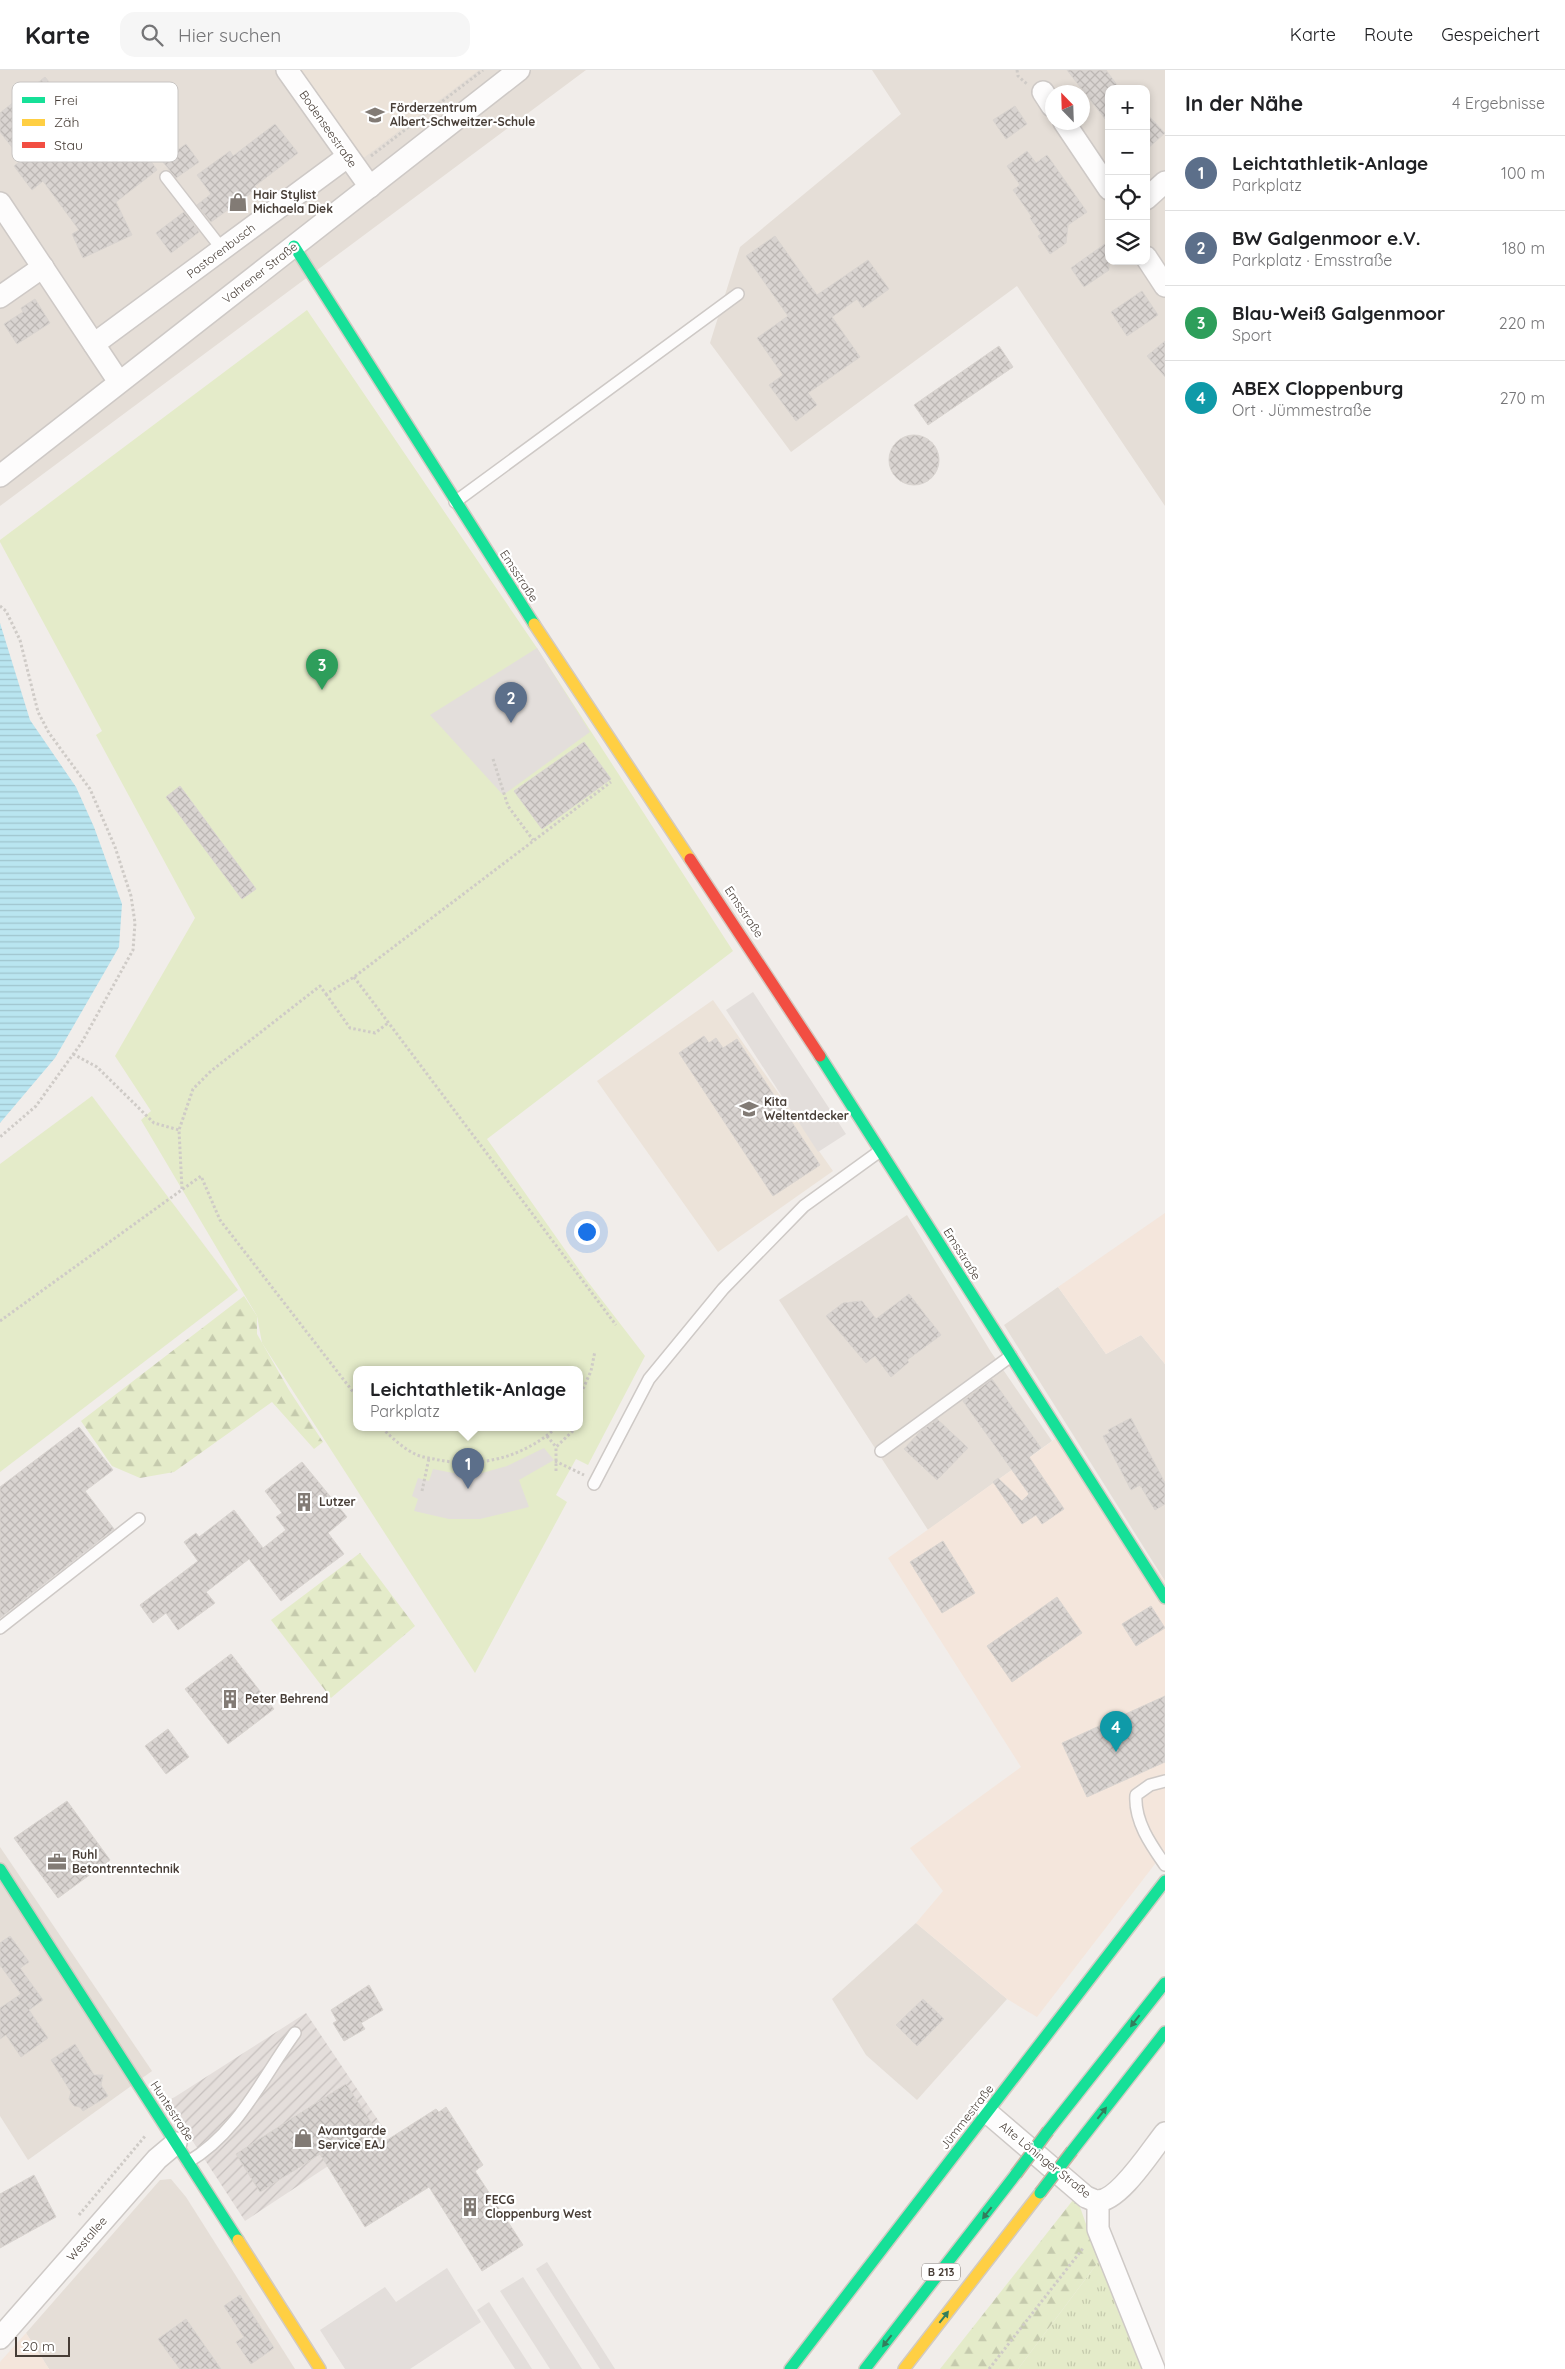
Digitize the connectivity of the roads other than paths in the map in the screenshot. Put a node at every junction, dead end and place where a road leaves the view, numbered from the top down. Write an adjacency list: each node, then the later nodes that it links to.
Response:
1 (519, 70): 8 (street, Vahrener Straße)
2 (290, 71): 4 (street, Bodenseestraße)
3 (1069, 130): 7 (street)
4 (347, 157): 8 (street, Bodenseestraße); 12 (street, Pastorenbusch)
5 (166, 177): 12 (lane)
6 (1165, 182): 9 (street)
7 (1105, 183)
8 (370, 187): 11 (street, Vahrener Straße)
9 (1150, 195)
10 (0, 202): 14 (street)
11 (294, 246): 19 (street, Vahrener Straße); 21 (main road, Emsstraße)
12 (222, 250): 18 (street, Pastorenbusch)
13 (1150, 263): 15 (street)
14 (43, 267): 17 (street); 18 (street)
15 (1165, 286)
16 (738, 294): 21 (lane)
17 (0, 297)
18 (94, 344): 19 (street)
19 (119, 382): 20 (street, Vahrener Straße)
20 (0, 476)
21 (455, 502): 22 (main road, Emsstraße)
22 (880, 1150): 23 (main road, Emsstraße); 25 (lane)
23 (1011, 1356): 24 (lane); 27 (main road, Emsstraße)
24 (881, 1451)
25 (595, 1482)
26 (139, 1519): 28 (lane)
27 (1165, 1598)
28 (0, 1628)
29 (1165, 1781): 30 (lane)
30 (1165, 1865)
31 (0, 1869): 38 (main road, Huntestraße)
32 (1165, 1880): 36 (main road, Jümmestraße)
33 (1165, 1983): 44 (main road, B 213, one-way to 44, bridge)
34 (1165, 2032): 45 (main road, B 213, one-way to 34, bridge)
35 (295, 2033): 39 (lane)
36 (988, 2113): 40 (street, Alte Löninger Straße); 43 (main road, Jümmestraße)
37 (1165, 2133): 40 (street, Alte Löninger Straße)
38 (170, 2147): 39 (main road, Huntestraße); 41 (street, Westallee)
39 (188, 2162): 42 (main road, Huntestraße)
40 (1098, 2201): 46 (street)
41 (0, 2338)
42 (320, 2369)
43 (790, 2369)
44 (865, 2369)
45 (904, 2369)
46 (1154, 2369)

